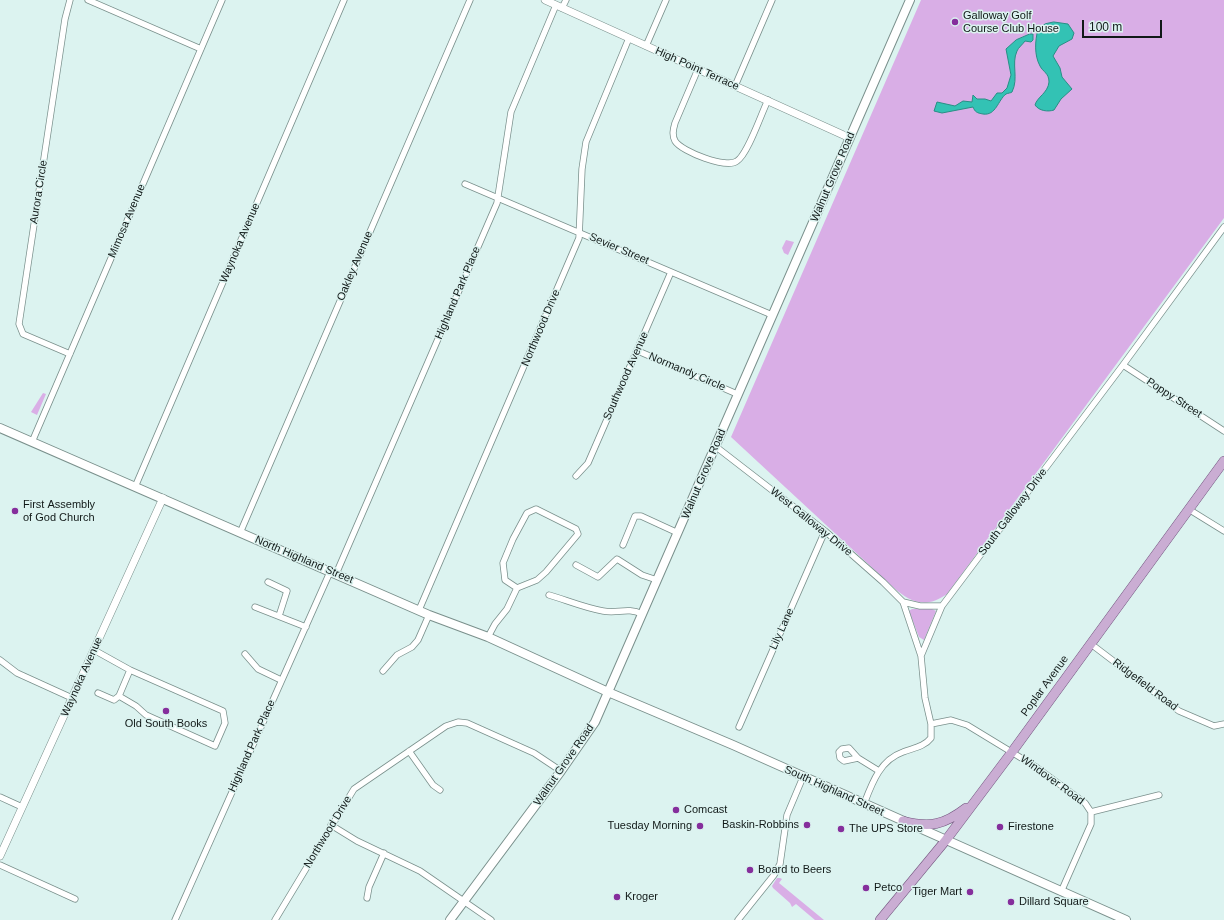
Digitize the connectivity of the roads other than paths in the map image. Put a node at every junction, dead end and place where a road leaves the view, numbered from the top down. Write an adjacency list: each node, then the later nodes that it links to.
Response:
1 (70, 0): 26 (street, Aurora Circle)
2 (88, 0): 14 (street)
3 (222, 0): 14 (street, Mimosa Avenue)
4 (344, 0): 35 (street, Waynoka Avenue)
5 (470, 0): 40 (street, Oakley Avenue)
6 (544, 0): 11 (street, High Point Terrace)
7 (566, 0): 11 (street, Highland Park Place)
8 (666, 0): 13 (street)
9 (772, 0): 16 (street)
10 (910, 0): 18 (main road, Walnut Grove Road)
11 (559, 6): 12 (street, High Point Terrace); 20 (street, Highland Park Place)
12 (629, 38): 13 (street, High Point Terrace); 22 (street, Northwood Drive)
13 (646, 46): 15 (street, High Point Terrace)
14 (201, 49): 26 (street, Mimosa Avenue)
15 (698, 69): 16 (street, High Point Terrace); 17 (street)
16 (735, 86): 17 (street, High Point Terrace)
17 (768, 100): 18 (street, High Point Terrace)
18 (850, 138): 24 (main road, Walnut Grove Road)
19 (466, 184): 20 (street, Sevier Street)
20 (498, 197): 22 (street, Sevier Street); 44 (street, Highland Park Place)
21 (1224, 227): 27 (street, South Galloway Drive)
22 (580, 232): 23 (street, Sevier Street); 52 (street, Northwood Drive)
23 (671, 272): 24 (street, Sevier Street); 25 (street, Southwood Avenue)
24 (772, 315): 28 (main road, Walnut Grove Road)
25 (638, 351): 28 (street, Normandy Circle); 34 (street, Southwood Avenue)
26 (70, 354): 31 (street, Mimosa Avenue)
27 (1123, 365): 30 (street, Poppy Street); 50 (street, South Galloway Drive)
28 (737, 394): 32 (main road, Walnut Grove Road)
29 (0, 428): 31 (main road, North Highland Street)
30 (1224, 431)
31 (32, 442): 35 (main road, North Highland Street)
32 (715, 446): 38 (street, West Galloway Drive); 41 (main road, Walnut Grove Road)
33 (1224, 461): 37 (main road, Poplar Avenue)
34 (576, 476)
35 (135, 487): 36 (main road, North Highland Street)
36 (163, 498): 40 (main road, North Highland Street); 59 (street, Waynoka Avenue)
37 (1190, 510): 39 (street); 58 (main road, Poplar Avenue)
38 (825, 531): 49 (street, West Galloway Drive); 72 (street, Lily Lane)
39 (1224, 531)
40 (240, 533): 44 (main road, North Highland Street)
41 (678, 533): 42 (street); 45 (main road, Walnut Grove Road)
42 (623, 545)
43 (576, 565): 45 (street)
44 (333, 573): 52 (main road, North Highland Street); 56 (street, Highland Park Place)
45 (657, 580): 54 (main road, Walnut Grove Road)
46 (268, 582): 55 (street)
47 (517, 588): 47 (street); 57 (street)
48 (549, 595): 54 (street)
49 (903, 602): 50 (street); 61 (street, West Galloway Drive)
50 (942, 606): 61 (street, South Galloway Drive)
51 (255, 607): 55 (street)
52 (419, 610): 53 (main road, North Highland Street)
53 (429, 614): 57 (main road, North Highland Street); 64 (street)
54 (642, 614): 66 (main road, Walnut Grove Road)
55 (279, 616): 56 (street)
56 (306, 627): 65 (street, Highland Park Place)
57 (488, 637): 66 (main road, North Highland Street)
58 (1091, 644): 71 (street, Ridgefield Road); 74 (main road, Poplar Avenue)
59 (94, 650): 63 (street); 69 (street, Waynoka Avenue)
60 (245, 654): 65 (street)
61 (921, 656): 70 (street, South Galloway Drive)
62 (0, 660): 69 (street)
63 (130, 670): 68 (street); 68 (street)
64 (383, 671)
65 (281, 680): 96 (street, Highland Park Place)
66 (608, 692): 76 (main road, Walnut Grove Road); 78 (main road, South Highland Street)
67 (98, 693): 68 (street)
68 (119, 696)
69 (72, 698): 84 (street, Waynoka Avenue)
70 (931, 724): 74 (street, Windover Road); 77 (street, South Galloway Drive)
71 (1224, 724)
72 (739, 727)
73 (409, 751): 76 (street, Northwood Drive); 79 (street); 87 (street, Northwood Drive)
74 (1012, 752): 82 (main road, Poplar Avenue); 85 (street, Windover Road)
75 (858, 758): 77 (street)
76 (561, 770): 95 (main road, Walnut Grove Road)
77 (879, 771): 83 (street, South Galloway Drive)
78 (803, 778): 83 (main road, South Highland Street); 100 (street)
79 (440, 790)
80 (1160, 795): 85 (street)
81 (0, 797): 84 (street)
82 (975, 801): 86 (main road); 88 (main road, Poplar Avenue)
83 (864, 804): 86 (main road, South Highland Street)
84 (22, 807): 90 (street, Waynoka Avenue)
85 (1091, 812): 92 (street, Windover Road)
86 (902, 821): 88 (main road, South Highland Street)
87 (332, 825): 89 (street); 97 (street, Northwood Drive)
88 (946, 840): 92 (main road, South Highland Street); 101 (main road, Poplar Avenue)
89 (384, 853): 93 (street); 95 (street)
90 (0, 856)
91 (0, 865): 94 (street)
92 (1060, 892): 102 (main road, South Highland Street)
93 (367, 898)
94 (75, 899)
95 (465, 902): 98 (main road, Walnut Grove Road); 99 (street)
96 (175, 920)
97 (275, 920)
98 (450, 920)
99 (491, 920)
100 (738, 920)
101 (880, 920)
102 (1126, 920)

